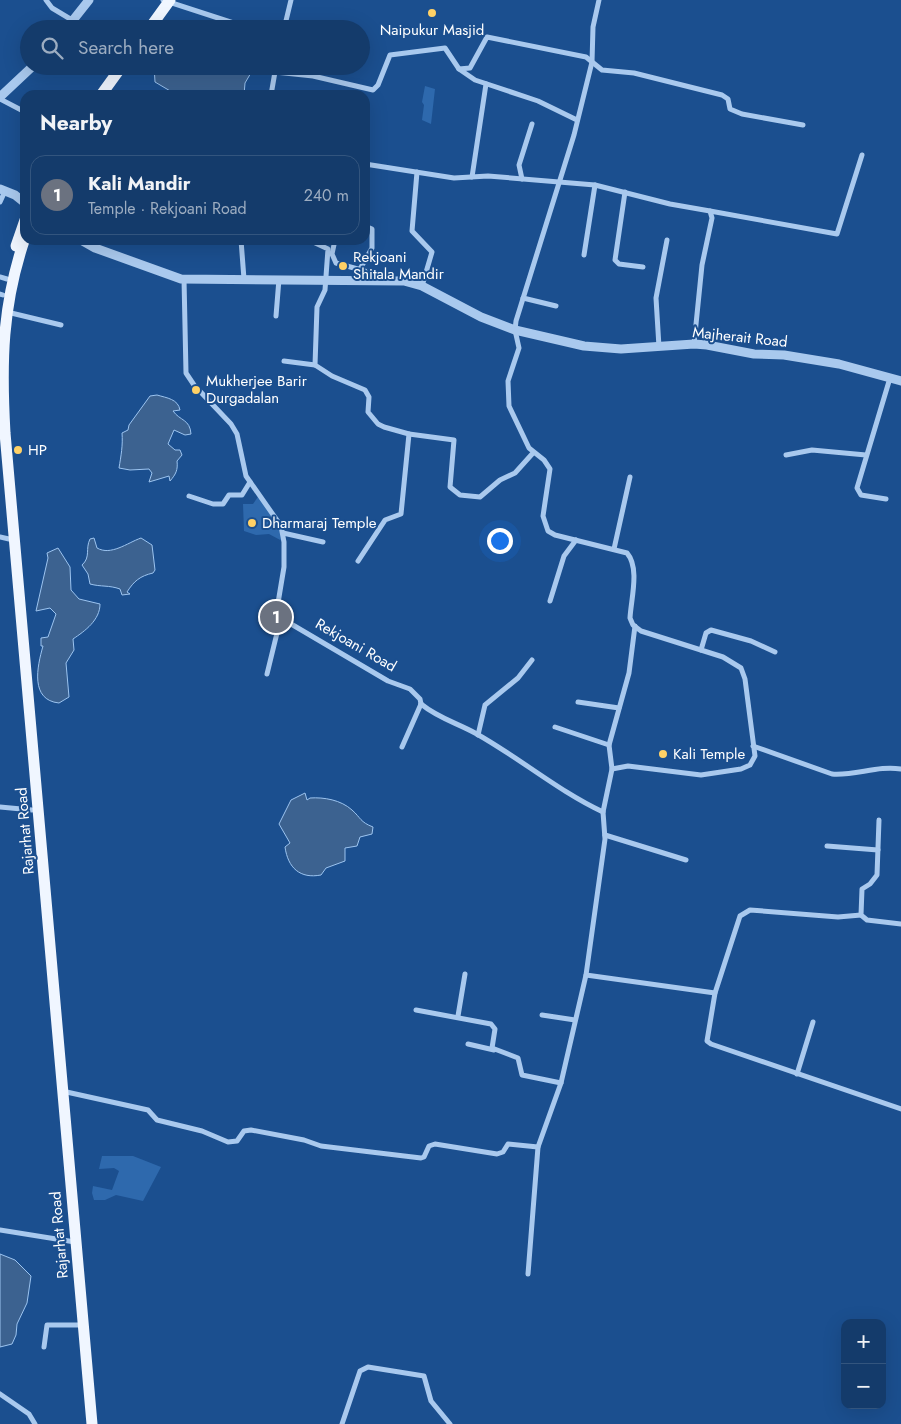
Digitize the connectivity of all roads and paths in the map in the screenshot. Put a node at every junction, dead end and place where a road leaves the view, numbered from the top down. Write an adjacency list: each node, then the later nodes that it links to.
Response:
1 (46, 0): 6 (street)
2 (89, 0): 6 (street)
3 (166, 0): 7 (main road); 8 (main road); 9 (street)
4 (291, 0): 10 (street)
5 (599, 0): 11 (street)
6 (72, 20)
7 (149, 20)
8 (154, 20)
9 (225, 20)
10 (286, 20)
11 (592, 62): 12 (street); 24 (street); 26 (street)
12 (459, 69): 17 (street); 18 (street)
13 (23, 75): 22 (street)
14 (104, 75): 19 (main road)
15 (115, 75): 20 (main road)
16 (275, 75): 21 (street)
17 (308, 75)
18 (486, 84): 24 (street); 30 (street)
19 (97, 90)
20 (105, 90)
21 (272, 90)
22 (1, 95): 23 (street)
23 (20, 108)
24 (577, 120): 32 (street)
25 (532, 124): 31 (street)
26 (804, 125)
27 (862, 155): 38 (street)
28 (370, 165): 29 (street)
29 (417, 172): 30 (street); 56 (street)
30 (472, 176): 31 (street)
31 (522, 178): 32 (street)
32 (560, 181): 33 (street); 58 (street)
33 (595, 185): 35 (street); 47 (street)
34 (2, 190): 36 (street); 37 (street)
35 (625, 192): 38 (street); 48 (street)
36 (20, 200)
37 (0, 202)
38 (710, 211): 64 (street)
39 (370, 228): 49 (street)
40 (20, 233): 50 (main road, Rajarhat Road)
41 (666, 240): 65 (street)
42 (23, 245): 60 (main road, Rajarhat Road)
43 (90, 245): 51 (street)
44 (242, 245): 52 (street)
45 (320, 245): 54 (street)
46 (334, 245): 49 (street)
47 (584, 255)
48 (643, 267)
49 (360, 269): 55 (street)
50 (3, 278): 57 (main road, Rajarhat Road)
51 (184, 279): 52 (street); 76 (street)
52 (244, 279): 53 (street)
53 (279, 279): 54 (street); 61 (street)
54 (326, 280): 55 (street); 67 (street)
55 (366, 282): 56 (street)
56 (422, 286): 63 (street)
57 (1, 294): 60 (main road, Rajarhat Road)
58 (523, 298): 59 (street); 63 (street)
59 (556, 306)
60 (3, 312): 62 (street); 124 (main road, Rajarhat Road)
61 (276, 316)
62 (61, 325)
63 (515, 330): 65 (street, Majherait Road); 72 (street)
64 (694, 344): 65 (street, Majherait Road); 68 (street, Majherait Road)
65 (659, 347)
66 (284, 361): 67 (street)
67 (315, 365): 71 (street)
68 (890, 378): 69 (street, Majherait Road); 74 (street)
69 (901, 381)
70 (0, 431): 80 (main road, Rajarhat Road)
71 (409, 434): 72 (street); 84 (street)
72 (533, 453): 81 (street)
73 (786, 455): 74 (street)
74 (866, 455): 78 (street)
75 (630, 477): 83 (street)
76 (250, 482): 77 (street); 79 (street)
77 (189, 496)
78 (886, 499)
79 (283, 533): 82 (street); 86 (street)
80 (4, 538): 103 (main road, Rajarhat Road)
81 (576, 540): 83 (street); 85 (street)
82 (323, 542)
83 (614, 549): 87 (street)
84 (358, 561)
85 (550, 601)
86 (286, 621): 91 (street); 93 (street, Rekjoani Road)
87 (635, 626): 88 (street); 94 (street)
88 (701, 650): 89 (street); 98 (street)
89 (775, 652)
90 (532, 660): 96 (street)
91 (267, 674)
92 (578, 702): 94 (street)
93 (421, 704): 96 (street, Rekjoani Road); 99 (street)
94 (619, 708): 97 (street)
95 (555, 727): 97 (street)
96 (478, 735): 104 (street, Rekjoani Road)
97 (609, 745): 100 (street)
98 (753, 746): 100 (street); 101 (street)
99 (402, 748)
100 (612, 769): 104 (street)
101 (901, 769)
102 (0, 807): 103 (street)
103 (32, 810): 128 (main road, Rajarhat Road)
104 (603, 812): 106 (street)
105 (879, 820): 108 (street)
106 (605, 835): 109 (street); 113 (street)
107 (828, 846): 108 (street)
108 (878, 850): 110 (street)
109 (686, 860)
110 (861, 915): 111 (street); 114 (street)
111 (901, 924)
112 (466, 974): 117 (street)
113 (586, 975): 114 (street); 118 (street)
114 (715, 993): 122 (street)
115 (416, 1010): 117 (street)
116 (542, 1015): 118 (street)
117 (458, 1016): 121 (street)
118 (575, 1020): 123 (street)
119 (814, 1022): 122 (street)
120 (468, 1044): 121 (street)
121 (494, 1050): 123 (street)
122 (797, 1074): 125 (street)
123 (561, 1083): 126 (street)
124 (61, 1091): 126 (street); 128 (main road, Rajarhat Road)
125 (901, 1109)
126 (538, 1147): 129 (street)
127 (0, 1230): 128 (street)
128 (72, 1242): 130 (main road, Rajarhat Road)
129 (528, 1274)
130 (80, 1324): 131 (street); 134 (main road, Rajarhat Road); 135 (main road, Rajarhat Road)
131 (44, 1347)
132 (0, 1394): 133 (street)
133 (35, 1424)
134 (85, 1424)
135 (92, 1424)
136 (342, 1424): 137 (street)
137 (450, 1424)

